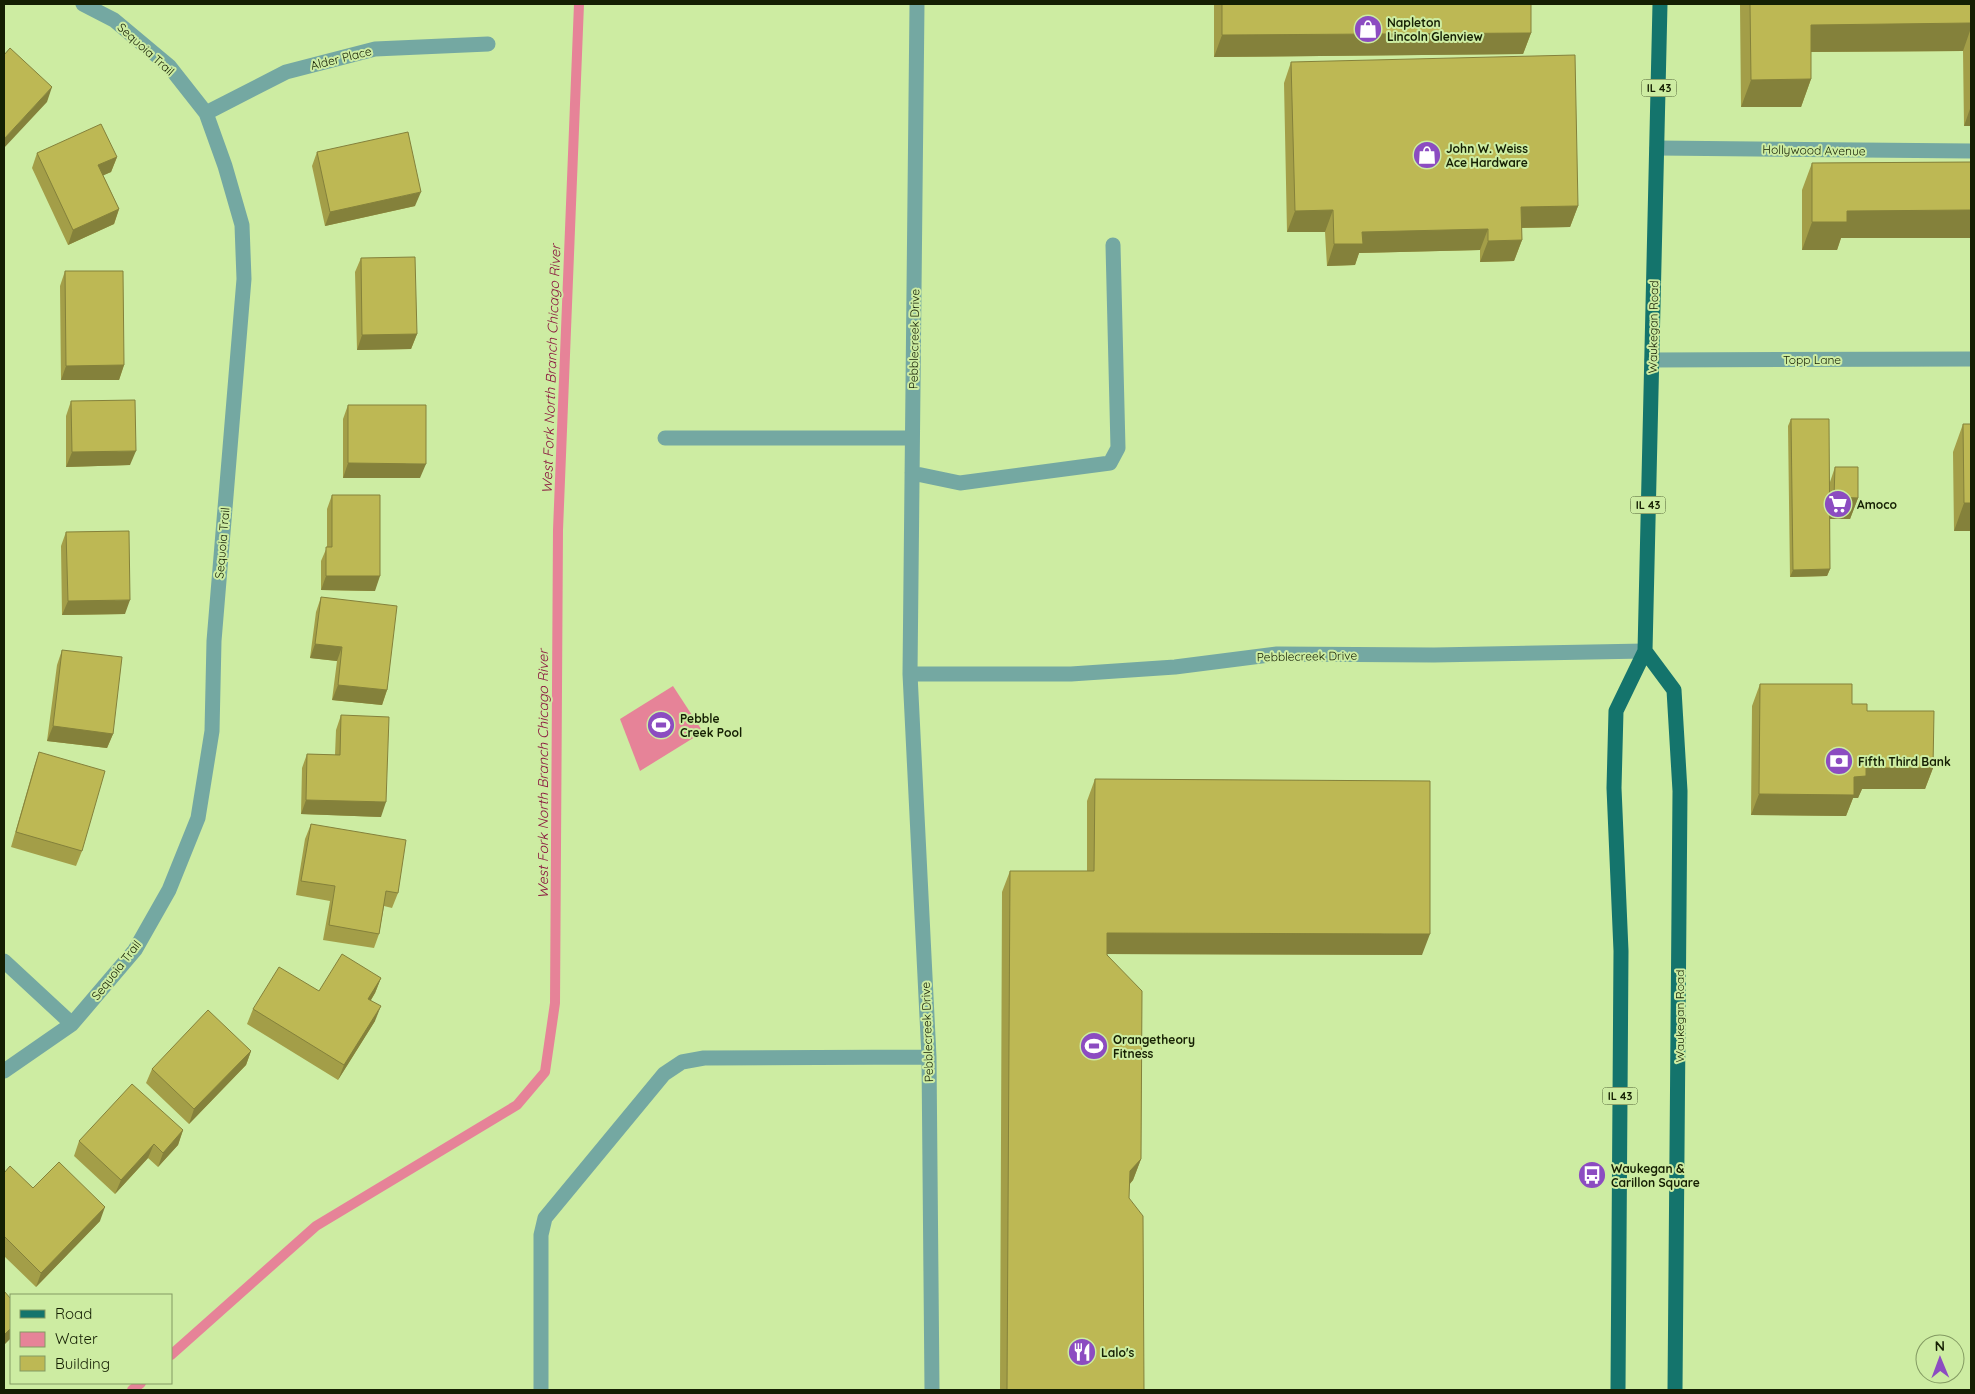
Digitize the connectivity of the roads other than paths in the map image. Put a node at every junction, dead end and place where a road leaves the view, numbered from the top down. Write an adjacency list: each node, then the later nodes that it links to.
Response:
1 (84, 4): 5 (street, Sequoia Trail)
2 (917, 4): 12 (street, Pebblecreek Drive)
3 (1660, 4): 6 (main road, Waukegan Road / IL 43)
4 (488, 44): 5 (street, Alder Place)
5 (206, 113): 17 (street, Sequoia Trail)
6 (1657, 148): 7 (street, Hollywood Avenue); 10 (main road, Waukegan Road / IL 43)
7 (1971, 151)
8 (1113, 246): 13 (street)
9 (1971, 359): 10 (street, Topp Lane)
10 (1652, 360): 14 (main road, Waukegan Road / IL 43)
11 (665, 438): 12 (street)
12 (912, 438): 13 (street, Pebblecreek Drive)
13 (912, 472): 15 (street, Pebblecreek Drive)
14 (1645, 651): 15 (street, Pebblecreek Drive); 22 (main road, Waukegan Road / IL 43); 23 (main road, Waukegan Road)
15 (910, 674): 18 (street, Pebblecreek Drive)
16 (4, 961): 17 (street)
17 (72, 1024): 19 (street, Sequoia Trail)
18 (929, 1057): 20 (street); 21 (street, Pebblecreek Drive)
19 (4, 1071)
20 (541, 1390)
21 (932, 1390)
22 (1618, 1390)
23 (1675, 1390)

